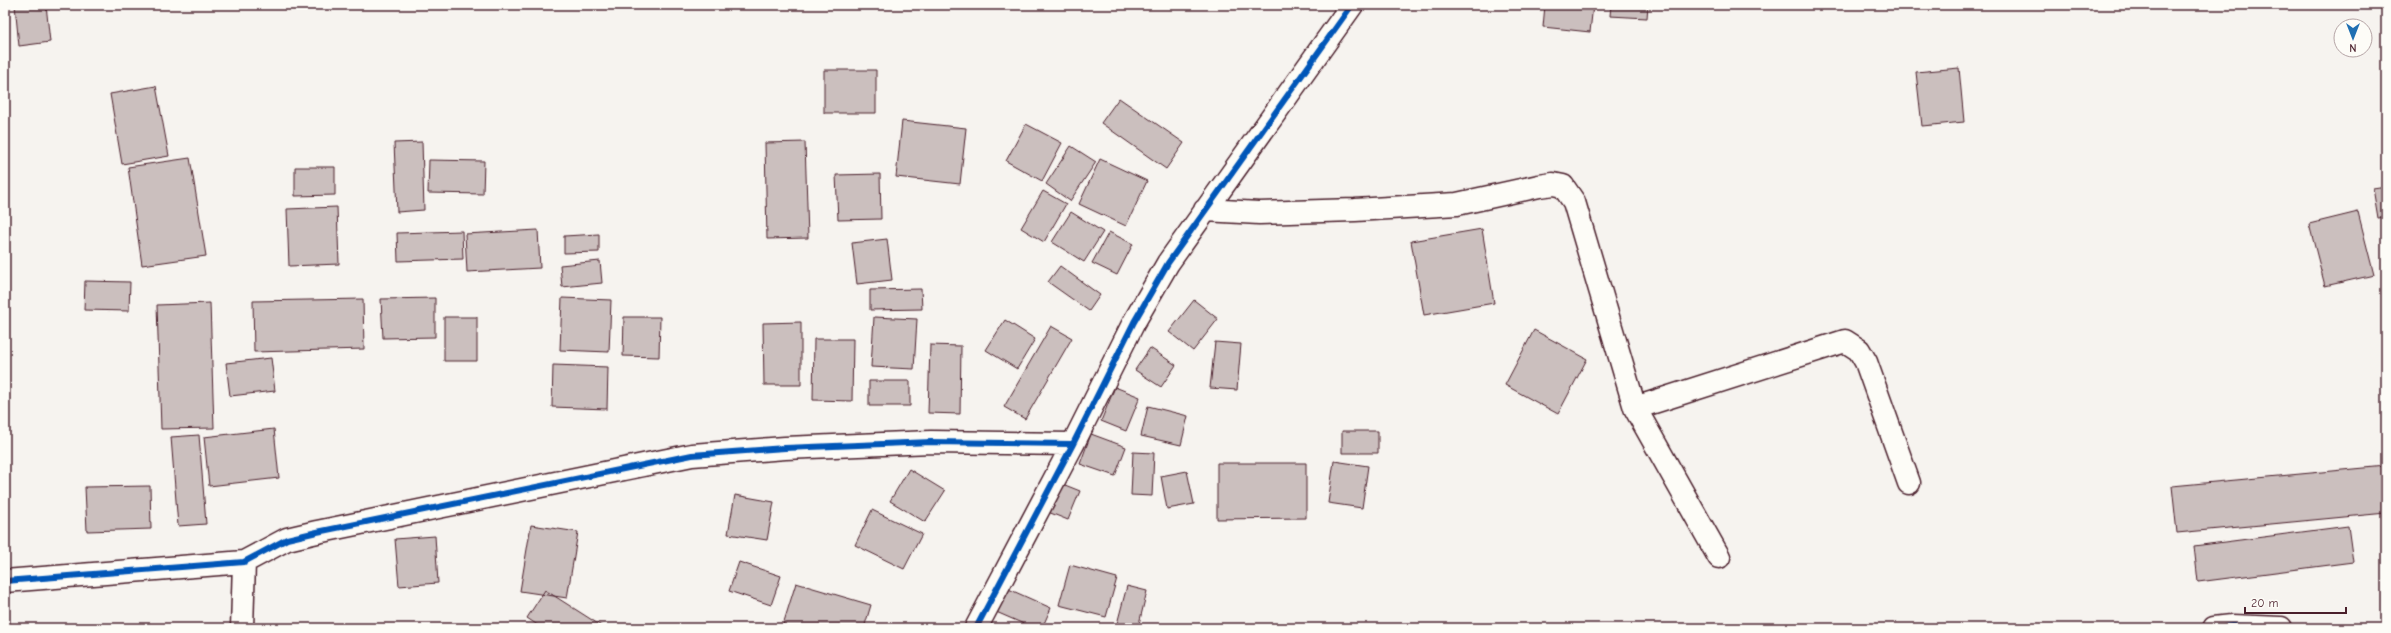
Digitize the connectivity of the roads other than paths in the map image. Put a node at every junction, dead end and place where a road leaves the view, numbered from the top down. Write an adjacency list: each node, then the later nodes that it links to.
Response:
1 (1352, 5): 2 (street)
2 (1205, 210): 3 (street); 4 (street)
3 (1635, 408): 5 (street); 6 (street)
4 (1074, 444): 7 (street); 10 (street)
5 (1909, 483)
6 (1719, 557)
7 (244, 562): 8 (street); 9 (street)
8 (5, 581)
9 (242, 628)
10 (976, 628)
11 (2214, 628): 12 (street)
12 (2281, 628)

